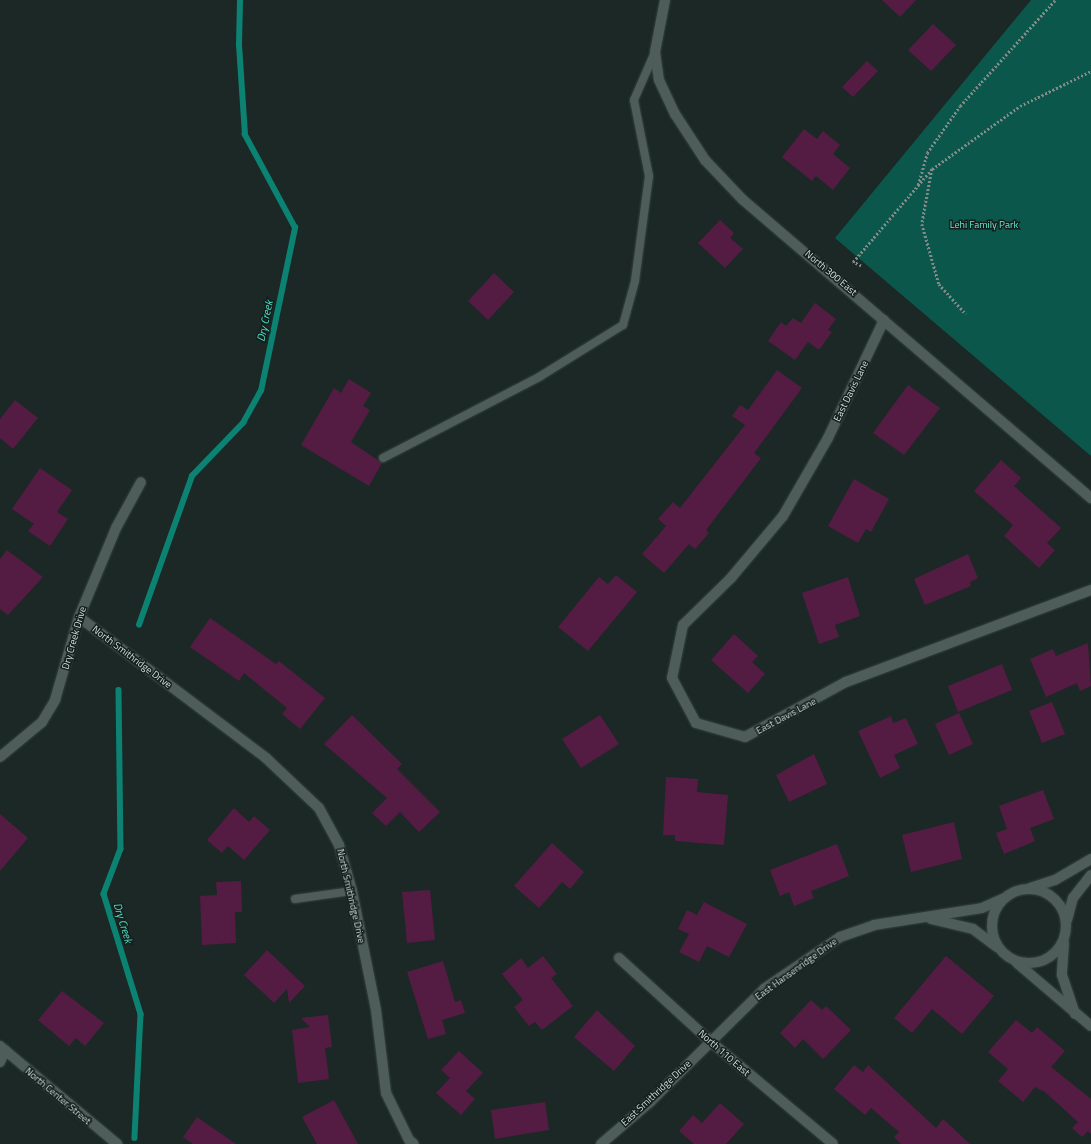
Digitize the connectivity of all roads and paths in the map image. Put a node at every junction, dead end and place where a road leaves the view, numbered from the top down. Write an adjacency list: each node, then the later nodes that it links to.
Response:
1 (665, 0): 3 (street, North 300 East)
2 (1055, 0): 6 (path)
3 (655, 52): 9 (street, North 300 East); 10 (lane)
4 (1091, 71): 5 (path)
5 (932, 169): 6 (path); 8 (path)
6 (918, 186): 7 (path)
7 (861, 266)
8 (966, 314)
9 (884, 320): 12 (street, North 300 East); 13 (street, East Davis Lane)
10 (383, 458)
11 (141, 482): 14 (street, Dry Creek Drive)
12 (1091, 498)
13 (1091, 590)
14 (79, 617): 15 (street, Dry Creek Drive); 19 (street, North Smithridge Drive)
15 (0, 757)
16 (1091, 859): 18 (street)
17 (1091, 875): 23 (street)
18 (1027, 889): 20 (street); 23 (street)
19 (352, 891): 21 (lane); 33 (street, North Smithridge Drive)
20 (1004, 898): 22 (street, East Hansenridge Drive); 24 (street)
21 (295, 899)
22 (919, 918): 24 (street, East Hansenridge Drive); 29 (street, East Hansenridge Drive)
23 (1065, 934): 26 (street); 27 (street)
24 (999, 949): 26 (street)
25 (619, 958): 29 (street, North 110 East)
26 (1012, 959): 27 (street)
27 (1076, 1016): 28 (street)
28 (1091, 1026)
29 (710, 1041): 34 (street, East Smithridge Drive); 35 (street, North 110 East)
30 (2, 1048): 31 (street); 32 (street, North Center Street)
31 (0, 1062)
32 (117, 1144)
33 (414, 1144)
34 (601, 1144)
35 (833, 1144)

